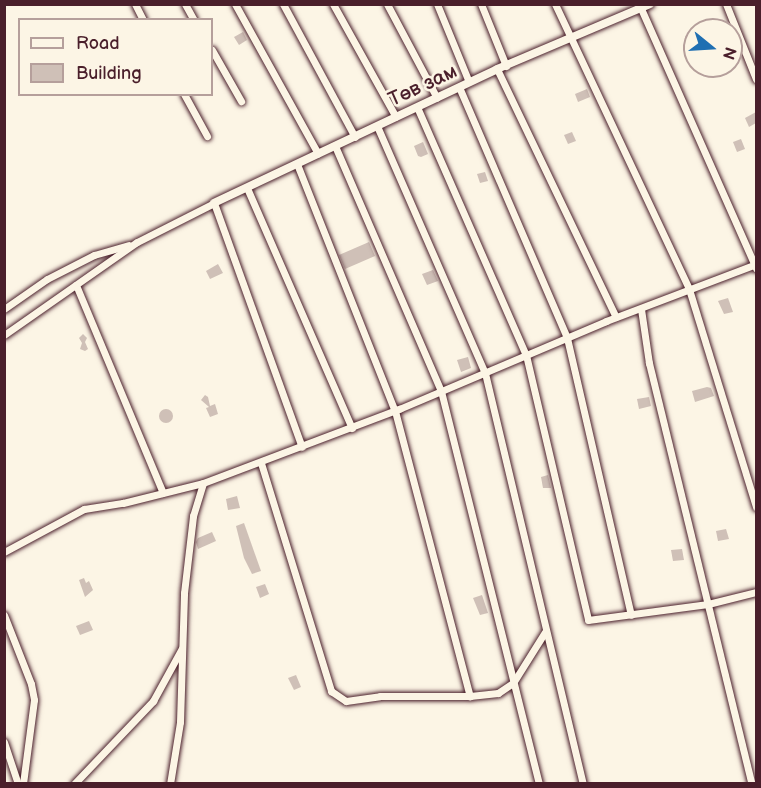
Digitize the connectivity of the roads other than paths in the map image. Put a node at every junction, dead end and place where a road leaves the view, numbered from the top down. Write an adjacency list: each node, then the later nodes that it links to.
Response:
1 (135, 4): 13 (street)
2 (185, 4): 14 (street)
3 (235, 4): 30 (street)
4 (283, 4): 28 (street)
5 (333, 4): 25 (street)
6 (387, 4): 22 (street)
7 (437, 4): 19 (street)
8 (481, 4): 17 (street)
9 (555, 4): 15 (street)
10 (650, 4): 12 (street, Төв зам)
11 (726, 4): 18 (street)
12 (640, 6): 15 (street, Төв зам); 35 (street)
13 (142, 18)
14 (193, 18)
15 (570, 39): 17 (street, Төв зам); 37 (street)
16 (213, 52): 23 (street)
17 (501, 67): 19 (street, Төв зам); 40 (street)
18 (756, 79)
19 (469, 82): 20 (street, Төв зам)
20 (459, 87): 22 (street, Төв зам); 42 (street)
21 (185, 96): 27 (street)
22 (437, 98): 24 (street, Төв зам)
23 (241, 101)
24 (417, 107): 25 (street, Төв зам); 43 (street)
25 (396, 117): 26 (street, Төв зам)
26 (377, 126): 28 (street, Төв зам); 44 (street)
27 (207, 136)
28 (355, 137): 29 (street, Төв зам)
29 (335, 146): 30 (street, Төв зам); 45 (street)
30 (318, 154): 31 (street, Төв зам)
31 (297, 164): 32 (street, Төв зам); 46 (street)
32 (247, 188): 33 (street, Төв зам); 47 (street)
33 (214, 203): 34 (street); 48 (street)
34 (137, 242): 36 (street); 38 (street)
35 (756, 265): 37 (street)
36 (76, 285): 41 (street); 51 (street)
37 (689, 290): 39 (street); 52 (street)
38 (4, 309)
39 (641, 309): 40 (street); 55 (street)
40 (616, 317): 42 (street)
41 (4, 335)
42 (567, 338): 43 (street); 57 (street)
43 (526, 355): 44 (street); 57 (street)
44 (484, 373): 45 (street); 58 (street)
45 (441, 391): 46 (street); 60 (street)
46 (395, 411): 47 (street); 61 (street)
47 (352, 428): 48 (street)
48 (302, 447): 49 (street)
49 (261, 464): 50 (street); 61 (street)
50 (203, 483): 51 (street); 59 (street)
51 (163, 494): 53 (street)
52 (756, 507)
53 (4, 552)
54 (756, 592): 55 (street)
55 (708, 604): 57 (street); 68 (street)
56 (4, 615): 63 (street)
57 (631, 615)
58 (544, 632): 60 (street); 67 (street)
59 (183, 645): 64 (street); 65 (street)
60 (513, 683): 61 (street); 66 (street)
61 (470, 696)
62 (4, 742): 63 (street)
63 (21, 783)
64 (74, 783)
65 (171, 783)
66 (539, 783)
67 (583, 783)
68 (752, 783)

